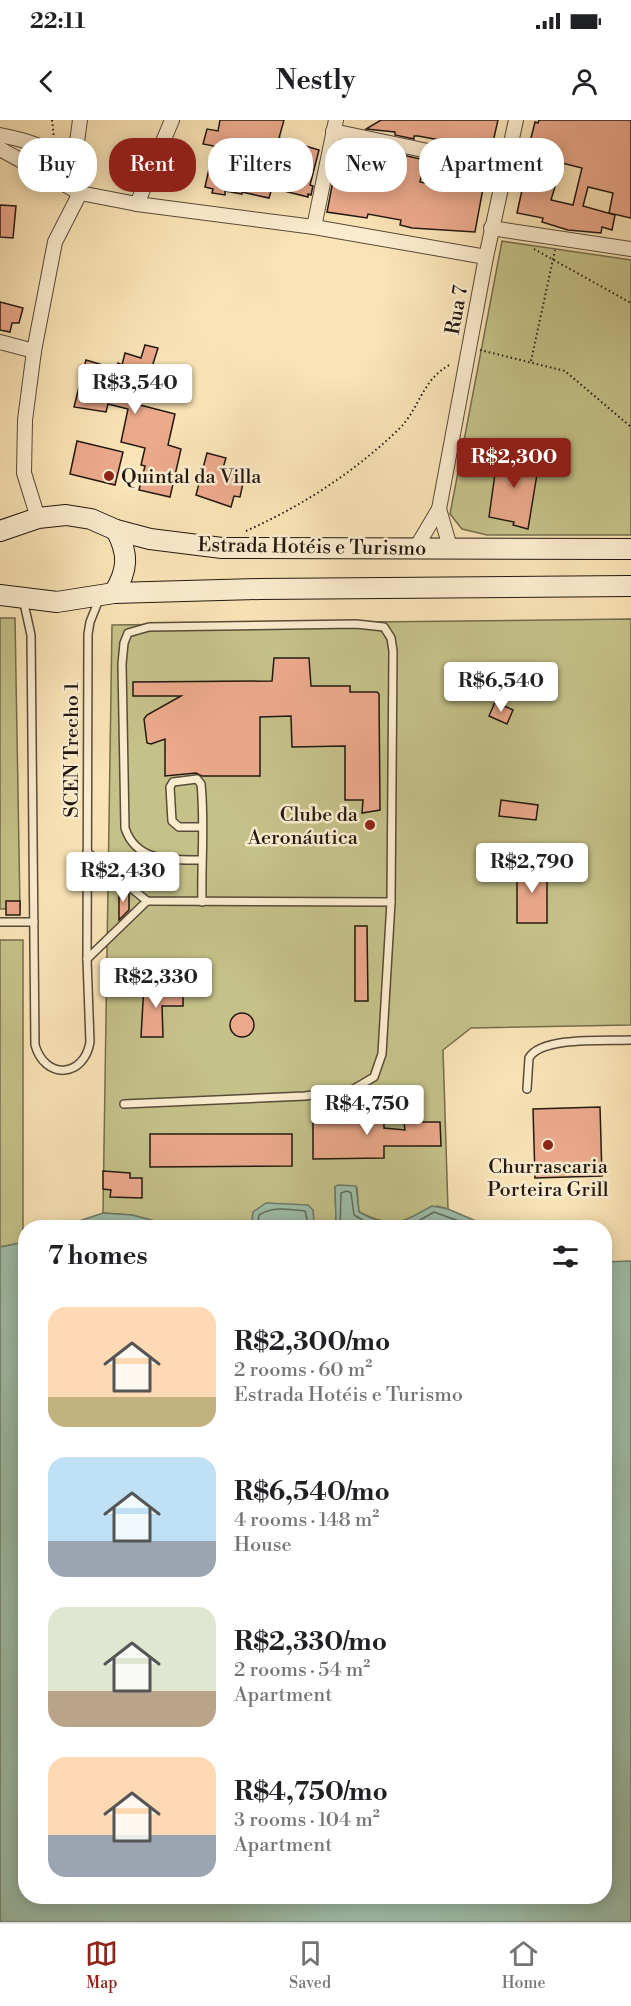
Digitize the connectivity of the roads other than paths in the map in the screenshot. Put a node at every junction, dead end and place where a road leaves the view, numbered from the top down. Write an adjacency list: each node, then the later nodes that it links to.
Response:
1 (80, 120): 6 (street)
2 (172, 120): 13 (street)
3 (516, 120): 7 (street, Rua 7)
4 (334, 125): 9 (street); 14 (street)
5 (0, 135): 8 (street)
6 (77, 138)
7 (512, 138)
8 (18, 140)
9 (419, 146)
10 (0, 149): 12 (street)
11 (499, 192): 15 (street, Rua 7)
12 (80, 194): 13 (street); 19 (street)
13 (137, 204): 14 (street)
14 (314, 227): 17 (street)
15 (491, 228): 16 (street); 17 (street, Rua 7)
16 (631, 249)
17 (486, 257): 20 (street, Rua 7)
18 (0, 342): 19 (street)
19 (34, 351): 21 (street)
20 (439, 509): 24 (street, Rua 7); 25 (street, Rua 7)
21 (38, 518): 22 (main road, Estrada Hotéis e Turismo); 23 (main road, Estrada Hotéis e Turismo)
22 (116, 530): 24 (main road, Estrada Hotéis e Turismo); 30 (main road)
23 (0, 532)
24 (417, 546): 25 (main road, Estrada Hotéis e Turismo)
25 (450, 547): 26 (main road, Estrada Hotéis e Turismo)
26 (631, 549)
27 (0, 579): 29 (main road)
28 (631, 586): 30 (main road, Estrada Hotéis e Turismo)
29 (12, 597): 30 (main road, Estrada Hotéis e Turismo); 38 (lane, SCEN Trecho 1)
30 (103, 600): 32 (lane, SCEN Trecho 1)
31 (202, 827): 31 (lane); 33 (lane)
32 (87, 852): 34 (lane); 39 (lane, SCEN Trecho 1)
33 (201, 860): 35 (lane); 36 (lane)
34 (147, 902): 35 (lane); 39 (lane)
35 (202, 902): 36 (lane)
36 (391, 902): 42 (lane)
37 (0, 922): 38 (lane)
38 (34, 922): 39 (lane, SCEN Trecho 1)
39 (87, 959)
40 (631, 1041): 41 (lane)
41 (527, 1089)
42 (124, 1104)

